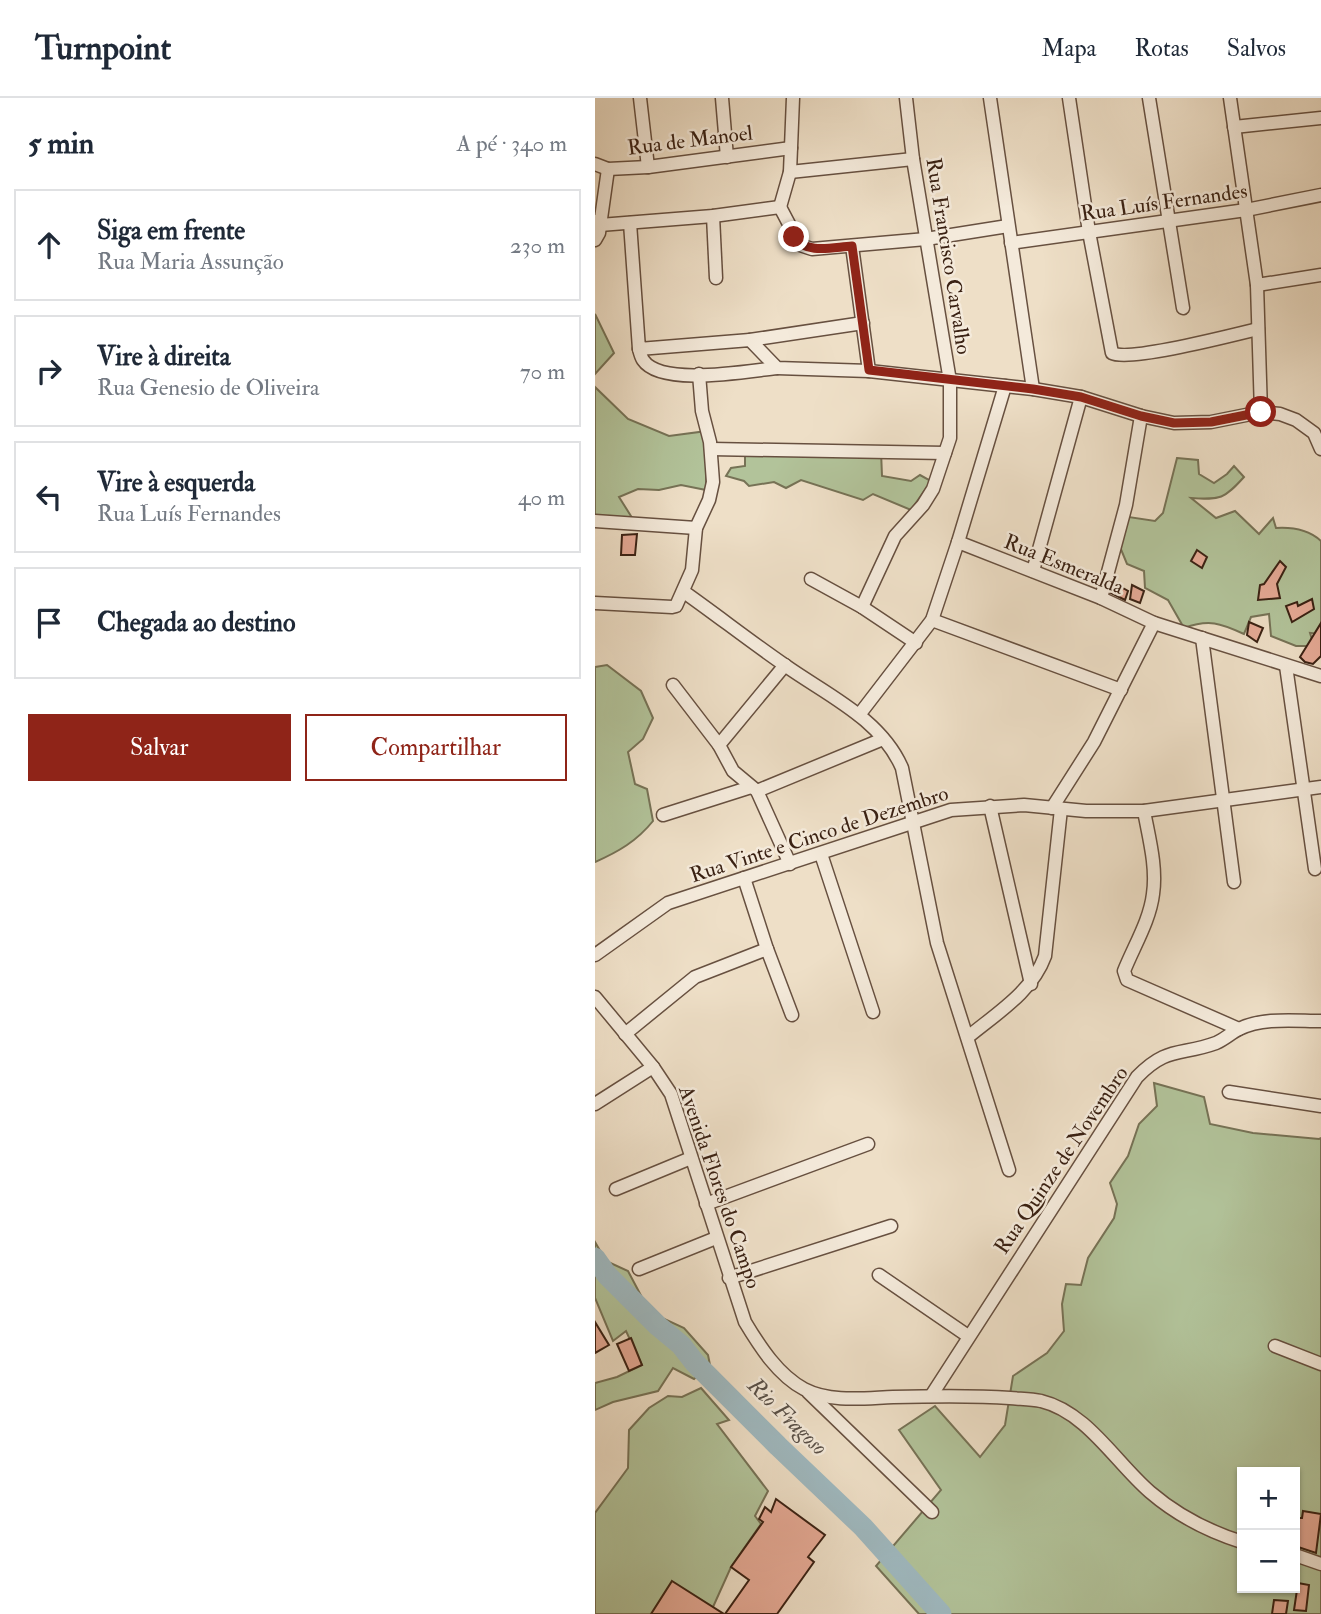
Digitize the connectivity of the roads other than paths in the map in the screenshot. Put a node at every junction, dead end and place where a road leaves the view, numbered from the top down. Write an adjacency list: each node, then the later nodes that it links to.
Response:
1 (640, 98): 15 (street)
2 (722, 98): 12 (street)
3 (793, 98): 11 (street)
4 (906, 98): 13 (street, Rua Francisco Carvalho)
5 (990, 98): 25 (street)
6 (1069, 98): 26 (street)
7 (1149, 98): 22 (street)
8 (1230, 98): 10 (street)
9 (1321, 118): 10 (street)
10 (1234, 127): 20 (street)
11 (791, 148): 12 (street, Rua de Manoel); 17 (street)
12 (727, 157): 15 (street, Rua de Manoel)
13 (912, 159): 17 (street); 27 (street, Rua Francisco Carvalho)
14 (595, 164): 16 (street, Rua de Manoel)
15 (648, 167): 16 (street, Rua de Manoel)
16 (608, 169): 23 (street)
17 (790, 172): 19 (street)
18 (1321, 195): 20 (street, Rua Luís Fernandes)
19 (780, 207): 21 (street); 30 (street)
20 (1246, 210): 22 (street, Rua Luís Fernandes); 33 (street)
21 (713, 216): 24 (street); 32 (street)
22 (1168, 220): 26 (street, Rua Luís Fernandes); 34 (street)
23 (598, 223): 24 (street); 28 (street)
24 (630, 223): 38 (street)
25 (1008, 226): 27 (street); 29 (street)
26 (1089, 232): 29 (street, Rua Luís Fernandes); 36 (street)
27 (926, 239): 30 (street); 42 (street, Rua Francisco Carvalho)
28 (595, 240)
29 (1011, 243): 44 (street)
30 (852, 246): 35 (street)
31 (1321, 275): 33 (street)
32 (716, 278)
33 (1257, 285): 36 (street)
34 (1183, 308)
35 (863, 323): 37 (street); 40 (street)
36 (1258, 329): 46 (street)
37 (750, 340): 38 (street); 39 (street)
38 (639, 349): 41 (street)
39 (777, 368): 40 (street); 41 (street)
40 (869, 370): 42 (street)
41 (699, 374): 48 (street)
42 (950, 380): 43 (street); 50 (street, Rua Francisco Carvalho)
43 (1005, 386): 44 (street); 53 (street)
44 (1033, 389): 45 (street)
45 (1081, 397): 47 (street); 54 (street)
46 (1261, 412): 47 (street); 49 (street)
47 (1141, 416): 57 (street)
48 (711, 449): 50 (street); 52 (street)
49 (1321, 449)
50 (945, 453): 59 (street, Rua Francisco Carvalho)
51 (595, 521): 52 (street)
52 (696, 528): 56 (street)
53 (958, 542): 54 (street, Rua Esmeralda); 60 (street)
54 (1033, 571): 57 (street, Rua Esmeralda)
55 (811, 579): 59 (street)
56 (684, 592): 58 (street); 64 (street)
57 (1101, 598): 61 (street, Rua Esmeralda)
58 (595, 603)
59 (862, 607): 63 (street)
60 (932, 620): 63 (street); 68 (street)
61 (1154, 623): 62 (street, Rua Esmeralda); 68 (street)
62 (1202, 638): 65 (street, Rua Esmeralda); 75 (street)
63 (916, 643): 69 (street)
64 (785, 665): 69 (street); 71 (street)
65 (1286, 666): 66 (street, Rua Esmeralda); 74 (street)
66 (1321, 676)
67 (673, 685): 71 (street)
68 (1121, 690): 77 (street)
69 (859, 715): 70 (street)
70 (883, 739): 73 (street); 80 (street)
71 (719, 745): 73 (street)
72 (1321, 787): 74 (street, Rua Vinte e Cinco de Dezembro)
73 (754, 789): 79 (street); 82 (street)
74 (1305, 789): 75 (street, Rua Vinte e Cinco de Dezembro); 83 (street)
75 (1225, 802): 78 (street, Rua Vinte e Cinco de Dezembro); 85 (street)
76 (990, 806): 77 (street, Rua Vinte e Cinco de Dezembro); 80 (street, Rua Vinte e Cinco de Dezembro); 88 (street)
77 (1056, 808): 78 (street, Rua Vinte e Cinco de Dezembro); 88 (street)
78 (1144, 811): 93 (street)
79 (663, 815)
80 (913, 821): 81 (street, Rua Vinte e Cinco de Dezembro); 95 (street)
81 (821, 853): 82 (street, Rua Vinte e Cinco de Dezembro); 90 (street)
82 (790, 864): 84 (street, Rua Vinte e Cinco de Dezembro)
83 (1315, 869)
84 (744, 878): 86 (street); 87 (street, Rua Vinte e Cinco de Dezembro)
85 (1234, 882)
86 (767, 949): 91 (street); 94 (street)
87 (595, 955)
88 (1031, 984): 95 (street)
89 (597, 1004): 94 (street, Avenida Flores do Campo)
90 (873, 1012)
91 (792, 1015)
92 (1321, 1021): 93 (street, Rua Quinze de Novembro)
93 (1239, 1029): 110 (street, Rua Quinze de Novembro)
94 (625, 1034): 96 (street, Avenida Flores do Campo)
95 (968, 1037): 102 (street)
96 (653, 1067): 98 (street); 101 (street, Avenida Flores do Campo)
97 (1229, 1092): 99 (street)
98 (595, 1104)
99 (1321, 1106)
100 (869, 1144): 104 (street)
101 (691, 1158): 103 (street); 104 (street, Avenida Flores do Campo)
102 (1009, 1170)
103 (616, 1189)
104 (706, 1204): 106 (street, Avenida Flores do Campo)
105 (891, 1226): 109 (street)
106 (716, 1238): 107 (street); 109 (street, Avenida Flores do Campo)
107 (639, 1269)
108 (879, 1275): 110 (street)
109 (730, 1278): 113 (street, Avenida Flores do Campo)
110 (968, 1336): 114 (street, Rua Quinze de Novembro)
111 (1275, 1346): 112 (street)
112 (1321, 1364)
113 (805, 1389): 114 (street, Avenida Flores do Campo); 115 (street, Avenida Flores do Campo)
114 (930, 1396): 116 (street, Avenida Flores do Campo)
115 (932, 1511)
116 (1237, 1540)
117 (1300, 1557): 118 (street)
118 (1321, 1564)

